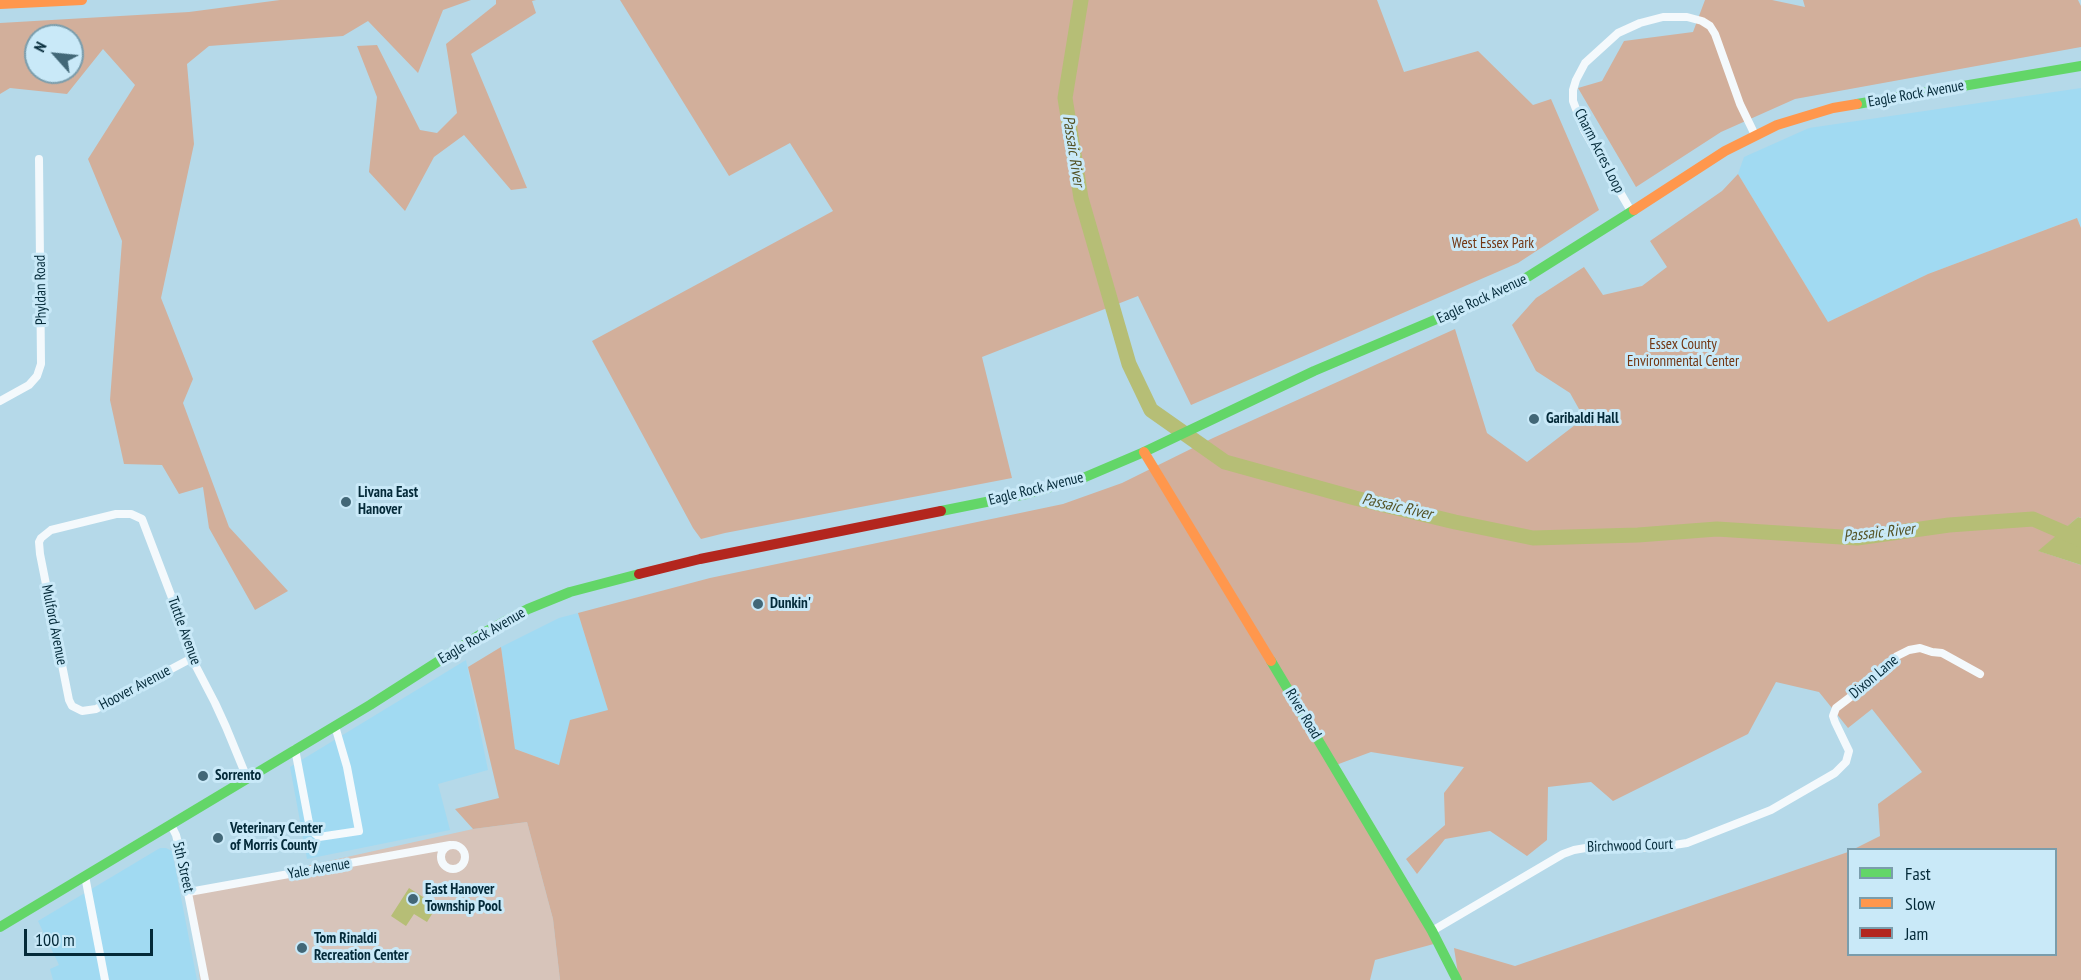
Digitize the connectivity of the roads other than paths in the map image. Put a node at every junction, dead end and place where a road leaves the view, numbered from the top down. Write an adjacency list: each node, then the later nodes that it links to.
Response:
1 (82, 0): 2 (main road)
2 (0, 4)
3 (2081, 66): 4 (main road, Eagle Rock Avenue)
4 (1755, 135): 6 (main road, Eagle Rock Avenue); 6 (street, Charm Acres Loop)
5 (39, 159): 7 (street, Phyldan Road)
6 (1631, 211): 8 (main road, Eagle Rock Avenue)
7 (0, 401)
8 (1144, 452): 13 (main road, Eagle Rock Avenue); 22 (main road, River Road)
9 (42, 538): 10 (street, Tuttle Avenue); 12 (street, Mulford Avenue)
10 (192, 658): 12 (street, Hoover Avenue); 16 (street, Tuttle Avenue)
11 (1980, 674): 15 (street, Dixon Lane)
12 (77, 709)
13 (335, 726): 14 (main road, Eagle Rock Avenue); 14 (street)
14 (295, 749): 16 (main road, Eagle Rock Avenue)
15 (1835, 773): 22 (street, Birchwood Court)
16 (247, 778): 17 (main road, Eagle Rock Avenue)
17 (171, 825): 19 (main road, Eagle Rock Avenue); 20 (street, 5th Street)
18 (450, 845): 20 (street, Yale Avenue)
19 (85, 876): 21 (main road, Eagle Rock Avenue); 23 (street)
20 (189, 892): 24 (street, 5th Street)
21 (0, 927)
22 (1432, 931): 25 (main road, River Road)
23 (105, 980)
24 (205, 980)
25 (1457, 980)

